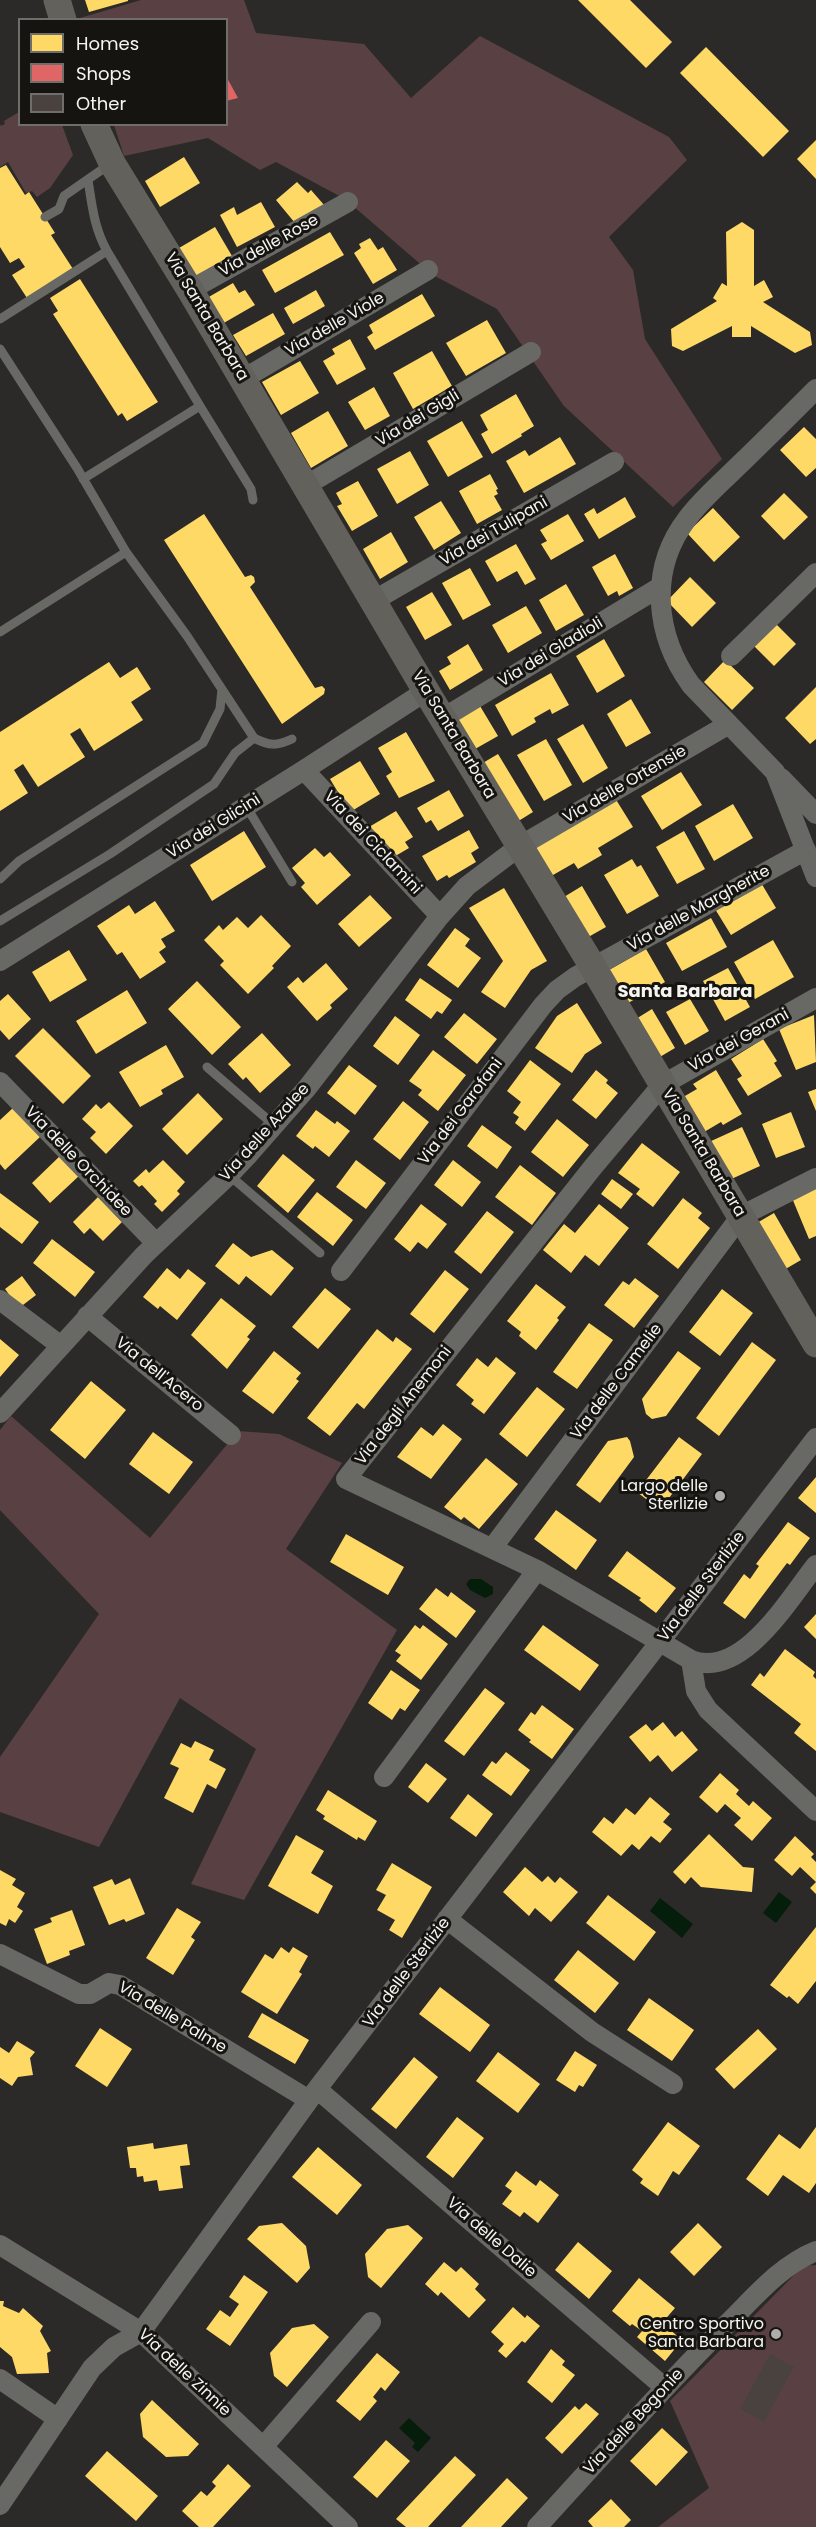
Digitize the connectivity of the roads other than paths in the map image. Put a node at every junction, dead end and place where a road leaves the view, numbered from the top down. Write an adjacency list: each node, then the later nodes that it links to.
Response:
1 (57, 0): 2 (street)
2 (62, 18)
3 (95, 126): 4 (street, Via Santa Barbara)
4 (112, 163): 5 (lane); 10 (street, Via Santa Barbara)
5 (88, 180): 7 (lane); 8 (lane)
6 (348, 202): 10 (street, Via delle Rose)
7 (45, 217)
8 (107, 251): 11 (lane); 16 (lane)
9 (428, 270): 14 (street, Via delle Viole)
10 (190, 290): 14 (street, Via Santa Barbara)
11 (0, 319)
12 (0, 349): 18 (lane)
13 (531, 352): 19 (street, Via dei Gigli)
14 (243, 379): 19 (street, Via Santa Barbara)
15 (816, 389): 23 (street)
16 (200, 406): 18 (lane); 20 (lane)
17 (614, 462): 24 (street, Via dei Tulipani)
18 (83, 480): 21 (lane)
19 (305, 486): 24 (street, Via Santa Barbara)
20 (253, 500)
21 (126, 552): 25 (lane); 27 (lane)
22 (814, 579): 26 (street)
23 (660, 587): 29 (street, Via dei Gladioli); 30 (street)
24 (373, 601): 28 (street, Via Santa Barbara)
25 (0, 632)
26 (731, 656)
27 (222, 689): 31 (lane); 40 (lane)
28 (426, 691): 29 (street, Via Santa Barbara); 33 (street, Via dei Glicini)
29 (443, 718): 37 (street, Via Santa Barbara)
30 (729, 724): 34 (street); 37 (street, Via delle Ortensie)
31 (254, 738): 32 (lane); 43 (lane)
32 (292, 739)
33 (304, 770): 35 (street, Via dei Glicini); 42 (street, Via dei Ciclamini)
34 (775, 772): 36 (street); 38 (street)
35 (246, 806): 41 (lane); 44 (street, Via dei Glicini)
36 (816, 814)
37 (520, 846): 42 (street, Via delle Azalee); 45 (street, Via Santa Barbara)
38 (806, 850): 39 (street); 45 (street, Via delle Margherite)
39 (816, 877)
40 (0, 879)
41 (292, 882)
42 (440, 916): 50 (street, Via delle Azalee)
43 (0, 921)
44 (0, 961)
45 (593, 967): 49 (street, Via Santa Barbara); 56 (street, Via dei Garofani)
46 (816, 998): 49 (street, Via dei Gerani)
47 (207, 1067): 50 (lane)
48 (0, 1082): 54 (street, Via delle Orchidee)
49 (662, 1084): 53 (street, Via Santa Barbara); 64 (street, Via degli Anemoni)
50 (273, 1125): 51 (street, Via delle Azalee)
51 (229, 1176): 54 (street, Via delle Azalee); 55 (lane)
52 (816, 1178): 53 (street)
53 (741, 1216): 59 (street, Via Santa Barbara); 64 (street, Via delle Camelie)
54 (156, 1244): 58 (street, Via delle Azalee)
55 (320, 1253)
56 (341, 1270)
57 (0, 1300): 60 (street)
58 (87, 1316): 60 (street, Via delle Azalee); 62 (street, Via dell'Acero)
59 (816, 1344)
60 (61, 1346): 61 (street, Via delle Azalee)
61 (0, 1413)
62 (231, 1435)
63 (816, 1438): 67 (street, Via delle Sterlizie)
64 (493, 1547): 66 (street, Via degli Anemoni)
65 (816, 1565): 68 (street)
66 (537, 1570): 67 (street, Via degli Anemoni); 69 (street)
67 (660, 1641): 68 (street, Via degli Anemoni); 71 (street, Via delle Sterlizie)
68 (691, 1660): 70 (street)
69 (384, 1777)
70 (816, 1811)
71 (447, 1919): 73 (street); 74 (street, Via delle Sterlizie)
72 (0, 1954): 74 (street, Via delle Palme)
73 (673, 2084)
74 (313, 2095): 78 (street, Via delle Sterlizie); 80 (street, Via delle Dalie)
75 (0, 2245): 78 (street, Via delle Zinnie)
76 (816, 2251): 80 (street, Via delle Begonie)
77 (371, 2322): 82 (street)
78 (141, 2332): 81 (street, Via delle Sterlizie); 82 (street, Via delle Zinnie)
79 (0, 2379): 81 (street)
80 (664, 2387): 85 (street, Via delle Begonie)
81 (58, 2419): 83 (street, Via delle Sterlizie)
82 (262, 2447): 84 (street, Via delle Zinnie)
83 (0, 2505)
84 (348, 2527)
85 (537, 2527)

